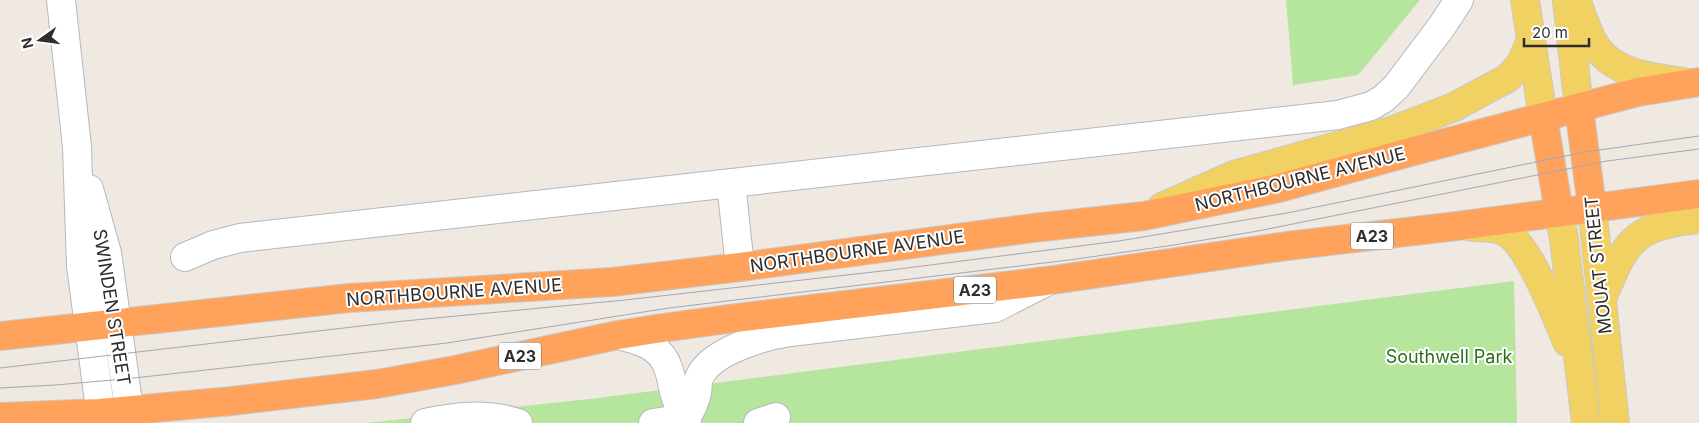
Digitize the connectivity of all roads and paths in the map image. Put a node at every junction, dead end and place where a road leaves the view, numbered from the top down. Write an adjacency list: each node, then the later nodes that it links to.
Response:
1 (61, 0): 12 (street, SWINDEN STREET)
2 (1459, 0): 7 (street)
3 (1478, 0): 7 (street)
4 (1567, 0): 10 (main road)
5 (1576, 0): 9 (main road)
6 (1520, 4): 8 (main road)
7 (1442, 26): 13 (street)
8 (1531, 40): 11 (main road); 17 (main road)
9 (1697, 82): 10 (highway, NORTHBOURNE AVENUE)
10 (1579, 108): 11 (highway, NORTHBOURNE AVENUE); 15 (highway, MOUAT STREET)
11 (1543, 117): 16 (highway, MOUAT STREET); 17 (highway, NORTHBOURNE AVENUE)
12 (77, 147): 24 (street, SWINDEN STREET); 25 (street, SWINDEN STREET)
13 (731, 183): 20 (street); 21 (street)
14 (1699, 194): 15 (highway, A23)
15 (1592, 207): 16 (highway, A23); 23 (main road, MOUAT STREET)
16 (1559, 212): 19 (highway, A23); 28 (main road, MOUAT STREET)
17 (1144, 216): 21 (highway, NORTHBOURNE AVENUE)
18 (1699, 220): 23 (main road)
19 (1457, 226): 22 (highway, A23); 28 (main road)
20 (185, 257)
21 (740, 267): 24 (highway, NORTHBOURNE AVENUE)
22 (1046, 281): 26 (highway, A23); 32 (street)
23 (1602, 301): 37 (main road, MOUAT STREET)
24 (117, 324): 25 (highway, NORTHBOURNE AVENUE); 30 (street, SWINDEN STREET)
25 (89, 327): 27 (highway, NORTHBOURNE AVENUE); 31 (street, SWINDEN STREET)
26 (618, 335): 30 (highway, A23); 32 (street)
27 (0, 336)
28 (1581, 376): 36 (main road, MOUAT STREET)
29 (0, 417): 31 (highway, A23)
30 (130, 417): 31 (highway, A23)
31 (101, 418)
32 (686, 421): 35 (street)
33 (425, 423): 34 (street)
34 (518, 423)
35 (653, 423)
36 (1586, 423)
37 (1615, 423)

